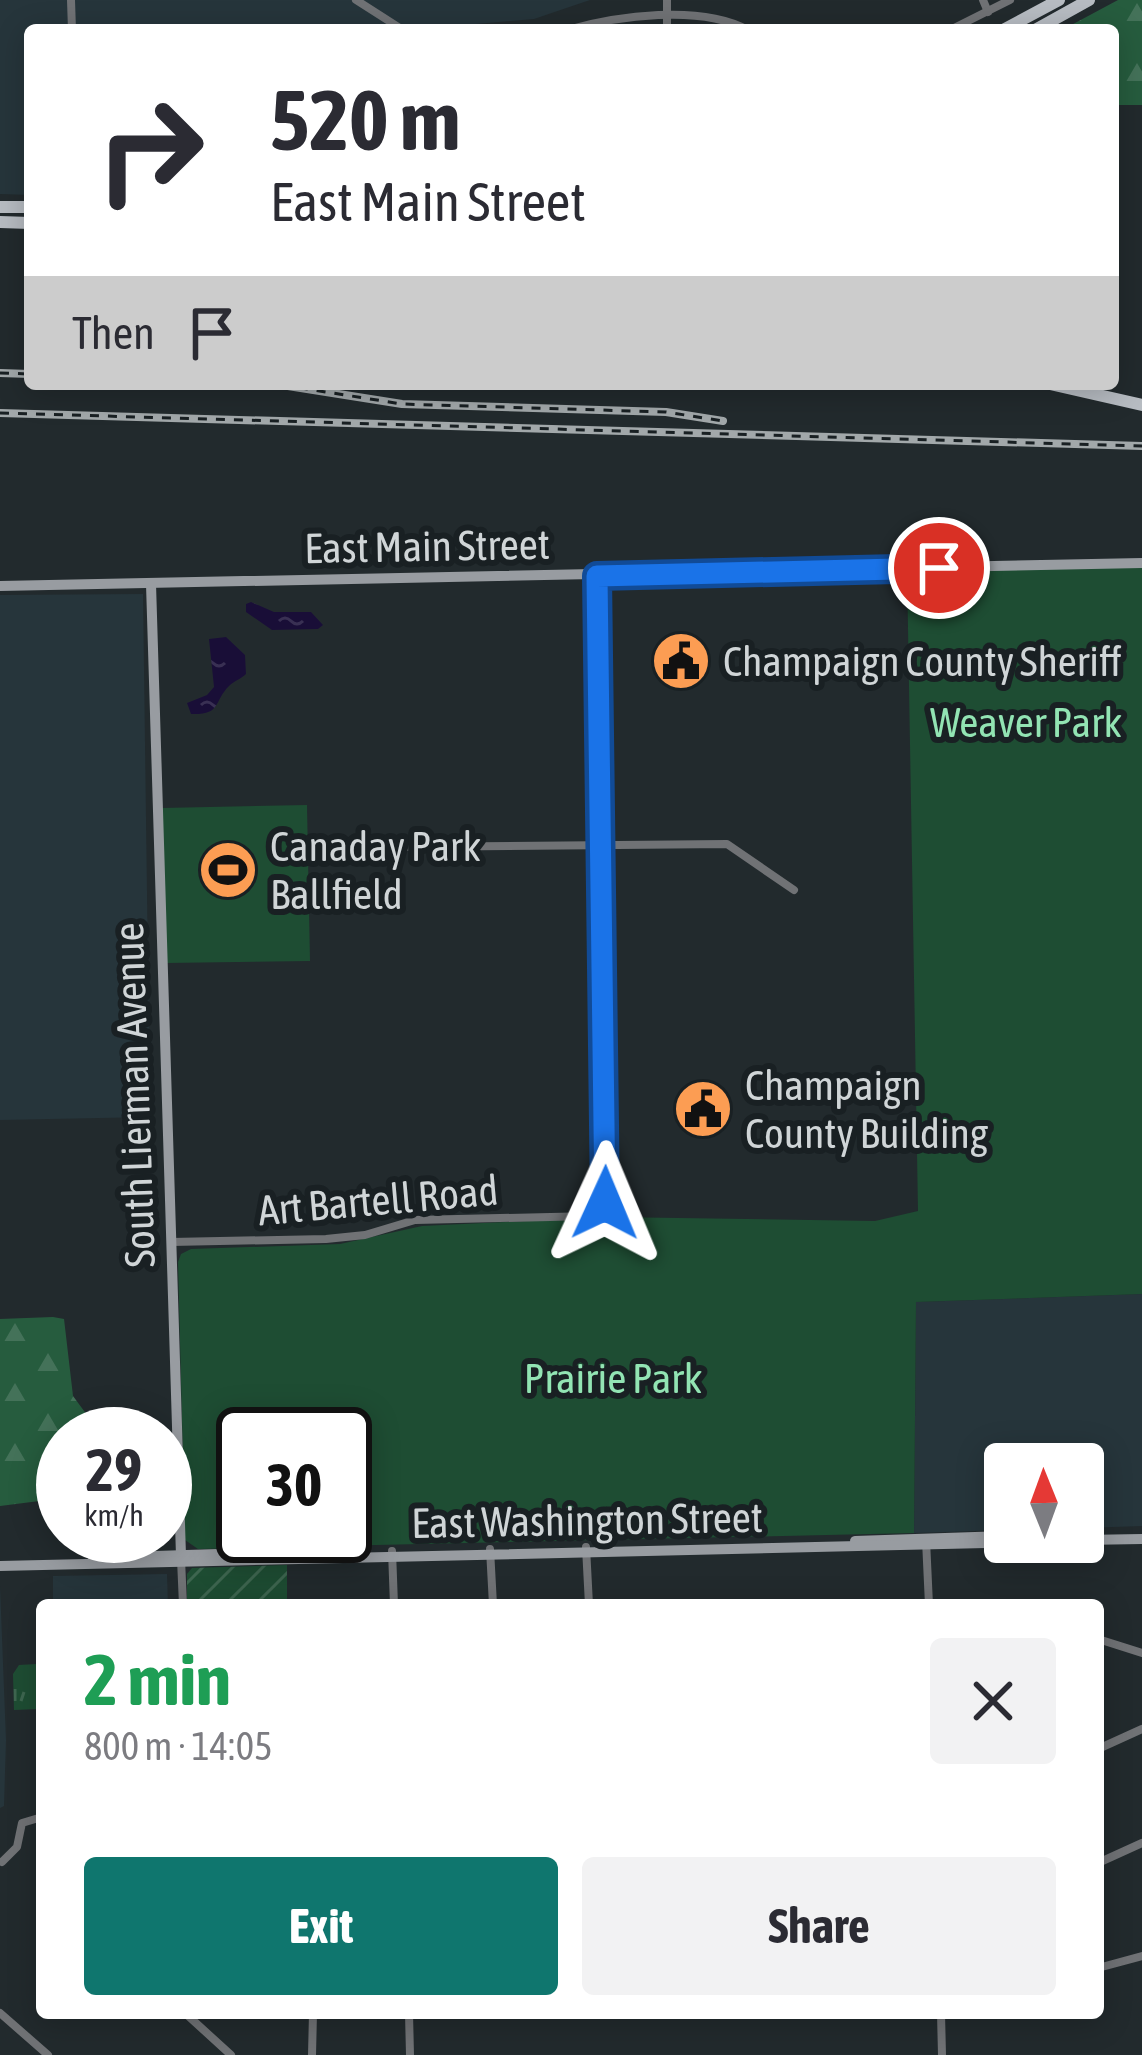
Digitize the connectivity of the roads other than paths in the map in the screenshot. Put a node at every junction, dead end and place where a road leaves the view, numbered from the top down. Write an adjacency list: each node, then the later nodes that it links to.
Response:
1 (356, 0): 10 (street)
2 (668, 0): 8 (street)
3 (983, 0): 7 (street)
4 (1010, 0): 7 (street)
5 (1059, 0): 16 (main road)
6 (1089, 0): 17 (main road)
7 (988, 12): 15 (street)
8 (667, 17): 9 (street); 13 (street); 14 (street)
9 (620, 18): 11 (street); 12 (street)
10 (394, 24)
11 (593, 24)
12 (620, 24)
13 (667, 24)
14 (733, 24)
15 (963, 24)
16 (1014, 24)
17 (1046, 24)
18 (1075, 390): 19 (main road)
19 (1142, 406)
20 (1142, 562): 21 (main road, East Main Street)
21 (597, 576): 22 (main road, East Main Street); 24 (street, Art Bartell Road)
22 (151, 584): 23 (main road, East Main Street); 27 (main road, South Lierman Avenue)
23 (0, 586)
24 (602, 845): 25 (street); 26 (street); 27 (street, Art Bartell Road)
25 (393, 847)
26 (794, 890)
27 (171, 1242): 28 (main road, South Lierman Avenue)
28 (176, 1407)
29 (1142, 1536): 30 (main road)
30 (1104, 1537)
31 (984, 1538): 32 (main road, East Washington Street)
32 (927, 1542): 33 (main road, East Washington Street); 34 (main road, East Washington Street); 45 (street)
33 (984, 1542)
34 (586, 1550): 35 (main road, East Washington Street); 44 (street)
35 (490, 1552): 36 (main road, East Washington Street); 43 (street)
36 (392, 1554): 37 (main road, East Washington Street); 42 (street)
37 (192, 1560)
38 (36, 1562): 39 (main road, East Washington Street)
39 (0, 1563)
40 (181, 1563): 41 (street, South Lierman Avenue)
41 (183, 1599)
42 (394, 1599)
43 (493, 1599)
44 (589, 1599)
45 (929, 1599)
46 (1104, 1641): 47 (street)
47 (1142, 1653)
48 (1142, 1729): 49 (street)
49 (1104, 1746)
50 (36, 1819): 53 (street)
51 (1142, 1843): 52 (street)
52 (1104, 1860)
53 (2, 1862)
54 (1142, 1956): 55 (street)
55 (1104, 1966)
56 (1, 2016): 61 (street)
57 (192, 2019): 62 (street)
58 (313, 2019): 63 (street)
59 (409, 2019): 64 (street)
60 (941, 2019): 65 (street)
61 (48, 2055)
62 (231, 2055)
63 (313, 2055)
64 (410, 2055)
65 (942, 2055)

